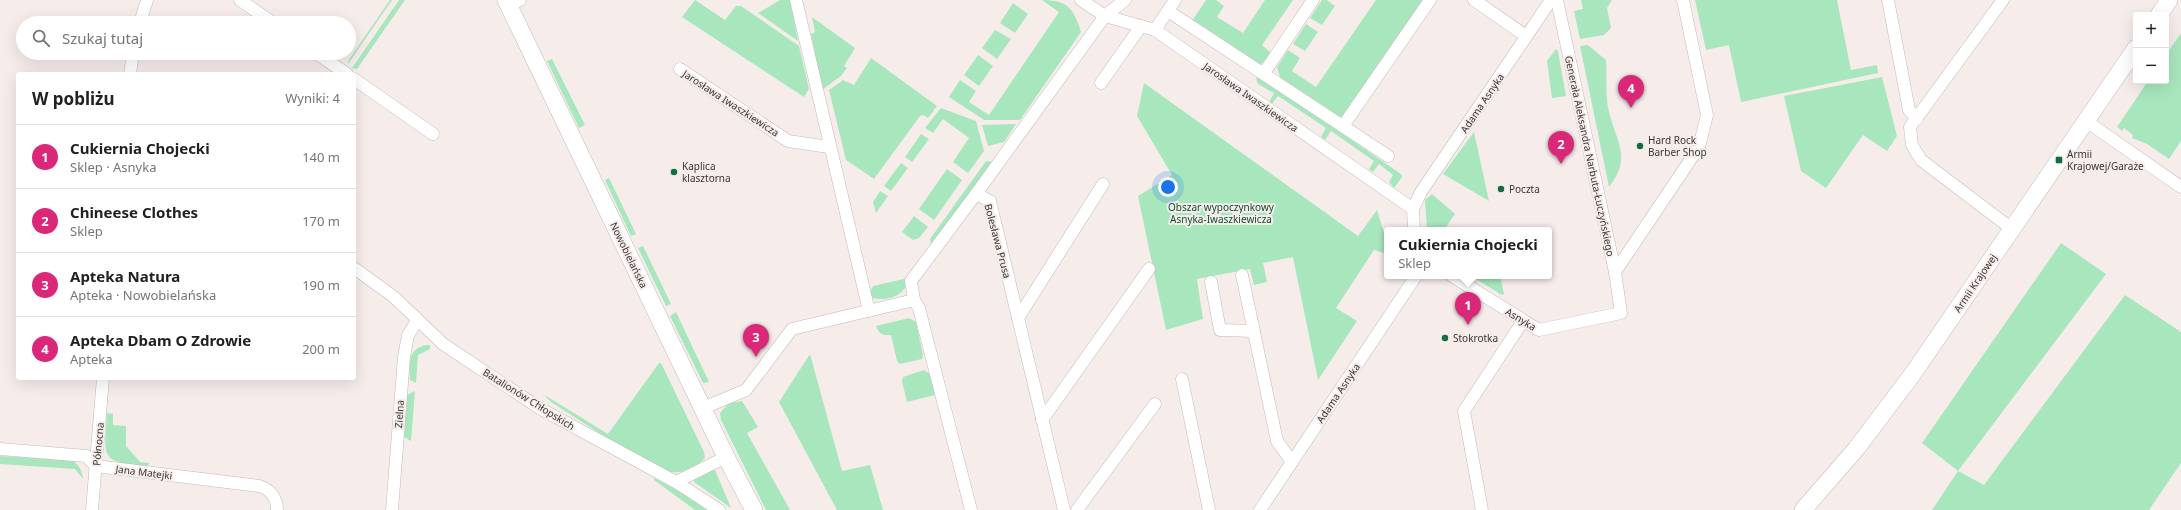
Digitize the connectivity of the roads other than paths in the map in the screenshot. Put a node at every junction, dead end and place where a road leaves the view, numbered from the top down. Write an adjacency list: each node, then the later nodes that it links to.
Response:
1 (147, 0): 19 (street)
2 (240, 0): 20 (street)
3 (796, 0): 38 (street)
4 (1081, 0): 21 (street, Jarosława Iwaszkiewicza)
5 (1125, 0): 21 (street, Bolesława Prusa)
6 (1175, 0): 17 (street)
7 (1313, 0): 31 (street)
8 (1430, 0): 36 (street)
9 (1474, 0): 24 (street)
10 (1551, 0): 24 (street, Adama Asnyka)
11 (1557, 0): 48 (street, Generała Aleksandra Narbuta-Łuczyńskiego)
12 (1683, 0): 48 (street)
13 (1888, 0): 34 (street)
14 (2169, 0): 18 (street)
15 (2000, 1): 34 (street)
16 (512, 2): 63 (street, Nowobielańska)
17 (1168, 11): 23 (street); 31 (street)
18 (2161, 12)
19 (142, 16)
20 (263, 16)
21 (1105, 16): 22 (street, Jarosława Iwaszkiewicza); 42 (street, Bolesława Prusa)
22 (1141, 26): 23 (street, Jarosława Iwaszkiewicza); 33 (street)
23 (1155, 30): 43 (street, Jarosława Iwaszkiewicza)
24 (1526, 36): 43 (street, Adama Asnyka)
25 (2133, 52): 35 (street, Armii Krajowej)
26 (132, 60): 29 (street)
27 (326, 60): 30 (street)
28 (680, 70): 38 (street, Jarosława Iwaszkiewicza)
29 (130, 72)
30 (344, 72)
31 (1264, 73): 36 (street)
32 (356, 81): 37 (street)
33 (1101, 83)
34 (1917, 119): 45 (street)
35 (2086, 121): 41 (street); 45 (street, Armii Krajowej)
36 (1343, 126): 39 (street)
37 (433, 134)
38 (829, 147): 54 (street)
39 (1388, 156)
40 (1103, 184): 56 (street)
41 (2181, 187)
42 (976, 194): 53 (street); 56 (street, Bolesława Prusa)
43 (1413, 209): 44 (street)
44 (1414, 227)
45 (2012, 229): 81 (street, Armii Krajowej)
46 (356, 269): 57 (street, Batalionów Chłopskich)
47 (1149, 269): 64 (street)
48 (1615, 272): 55 (street, Generała Aleksandra Narbuta-Łuczyńskiego)
49 (1242, 275): 59 (street)
50 (1414, 279): 67 (street, Adama Asnyka)
51 (1457, 279): 58 (street, Asnyka)
52 (1210, 282): 59 (street)
53 (914, 300): 54 (street); 75 (street)
54 (869, 311): 63 (street)
55 (1621, 313): 58 (street, Asnyka)
56 (1018, 318): 64 (street, Bolesława Prusa)
57 (417, 321): 69 (street, Batalionów Chłopskich); 72 (street, Zielna)
58 (1523, 321): 80 (street)
59 (1254, 331): 67 (street)
60 (1182, 379): 78 (street)
61 (103, 380): 68 (street, Północna)
62 (1155, 404): 77 (street)
63 (703, 408): 66 (street, Nowobielańska)
64 (1042, 420): 76 (street, Bolesława Prusa)
65 (0, 449): 68 (street, Jana Matejki)
66 (726, 457): 69 (street); 74 (street, Nowobielańska)
67 (1292, 462): 79 (street, Adama Asnyka)
68 (96, 466): 70 (street, Północna); 71 (street, Jana Matejki)
69 (676, 482): 73 (street, Batalionów Chłopskich)
70 (92, 510)
71 (277, 510)
72 (392, 510)
73 (719, 510)
74 (754, 510)
75 (971, 510)
76 (1064, 510)
77 (1077, 510)
78 (1209, 510)
79 (1260, 510)
80 (1482, 510)
81 (1803, 510)

